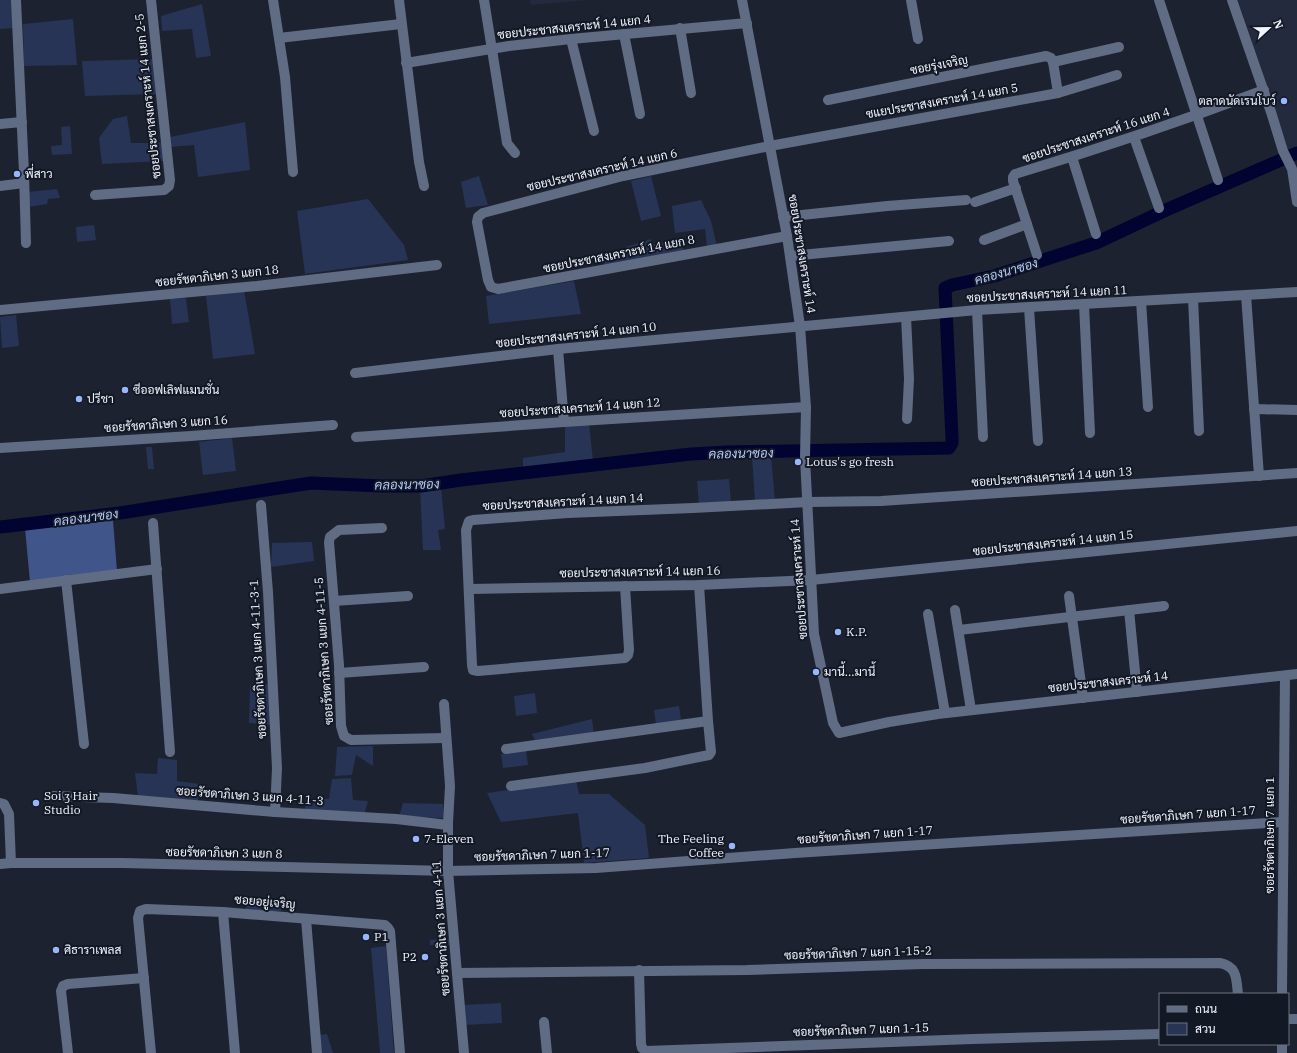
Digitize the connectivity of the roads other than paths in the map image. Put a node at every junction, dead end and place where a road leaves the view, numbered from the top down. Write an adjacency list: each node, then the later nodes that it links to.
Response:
1 (16, 0): 28 (street)
2 (151, 0): 41 (street, ซอยประชาสงเคราะห์ 14 แยก 2-5)
3 (273, 0): 14 (street)
4 (399, 0): 11 (street)
5 (484, 0): 18 (street)
6 (742, 0): 10 (street, ซอยประชาสงเคราะห์ 14)
7 (911, 0): 16 (street)
8 (1159, 0): 27 (street)
9 (1232, 0): 22 (street)
10 (747, 23): 12 (street, ซอยประชาสงเคราะห์ 14 แยก 4); 32 (street, ซอยประชาสงเคราะห์ 14)
11 (401, 24): 14 (street); 20 (street)
12 (680, 28): 13 (street, ซอยประชาสงเคราะห์ 14 แยก 4); 24 (street)
13 (624, 34): 15 (street, ซอยประชาสงเคราะห์ 14 แยก 4); 26 (street)
14 (279, 38): 35 (street)
15 (571, 39): 18 (street, ซอยประชาสงเคราะห์ 14 แยก 4); 30 (street)
16 (918, 39)
17 (1119, 47): 19 (street, ซอยรุ่งเจริญ)
18 (491, 49): 20 (street, ซอยประชาสงเคราะห์ 14 แยก 4); 33 (street)
19 (1053, 62): 23 (street); 25 (street, ซอยรุ่งเจริญ)
20 (406, 63): 39 (street)
21 (1117, 75): 23 (street, ซแยประชาสงเคราะห์ 14 แยก 5)
22 (1264, 90): 27 (street, ซอยประชาสงเคราะห์ 16 แยก 4); 42 (street)
23 (1058, 92): 32 (street, ซแยประชาสงเคราะห์ 14 แยก 5)
24 (691, 93)
25 (828, 100)
26 (640, 114)
27 (1196, 116): 31 (street, ซอยประชาสงเคราะห์ 16 แยก 4); 36 (street)
28 (22, 122): 29 (street); 37 (street)
29 (0, 124)
30 (594, 131)
31 (1134, 137): 34 (street, ซอยประชาสงเคราะห์ 16 แยก 4); 43 (street)
32 (770, 146): 44 (street, ซอยประชาสงเคราะห์ 14); 51 (street, ซอยประชาสงเคราะห์ 14 แยก 6)
33 (515, 153)
34 (1072, 157): 40 (street, ซอยประชาสงเคราะห์ 16 แยก 4); 46 (street)
35 (293, 172)
36 (1218, 180)
37 (24, 183): 38 (street); 50 (street)
38 (0, 186)
39 (424, 186)
40 (1016, 188): 44 (street); 45 (street)
41 (95, 195)
42 (1297, 202)
43 (1159, 208)
44 (784, 217): 47 (street, ซอยประชาสงเคราะห์ 14)
45 (1028, 224): 48 (street); 52 (street)
46 (1096, 234)
47 (787, 236): 51 (street, ซอยประชาสงเคราะห์ 14 แยก 8); 53 (street, ซอยประชาสงเคราะห์ 14)
48 (984, 240)
49 (949, 241): 53 (street)
50 (26, 243)
51 (483, 252)
52 (1037, 255)
53 (790, 256): 64 (street, ซอยประชาสงเคราะห์ 14)
54 (437, 265): 61 (street, ซอยรัชดาภิเษก 3 แยก 18)
55 (1297, 292): 56 (street, ซอยประชาสงเคราะห์ 14 แยก 11)
56 (1246, 295): 57 (street, ซอยประชาสงเคราะห์ 14 แยก 11); 69 (street)
57 (1193, 298): 58 (street, ซอยประชาสงเคราะห์ 14 แยก 11); 74 (street)
58 (1141, 301): 59 (street, ซอยประชาสงเคราะห์ 14 แยก 11); 68 (street)
59 (1084, 304): 60 (street, ซอยประชาสงเคราะห์ 14 แยก 11); 75 (street)
60 (1029, 308): 62 (street, ซอยประชาสงเคราะห์ 14 แยก 11); 78 (street)
61 (0, 310)
62 (977, 310): 63 (street, ซอยประชาสงเคราะห์ 14 แยก 11); 77 (street)
63 (906, 317): 64 (street, ซอยประชาสงเคราะห์ 14 แยก 11); 71 (street)
64 (800, 326): 65 (street, ซอยประชาสงเคราะห์ 14 แยก 10); 67 (street, ซอยประชาสงเคราะห์ 14)
65 (558, 349): 66 (street, ซอยประชาสงเคราะห์ 14 แยก 10); 72 (street)
66 (355, 373)
67 (806, 407): 72 (street, ซอยประชาสงเคราะห์ 14 แยก 12); 82 (street, ซอยประชาสงเคราะห์ 14)
68 (1148, 407)
69 (1254, 409): 70 (street); 81 (street)
70 (1297, 410)
71 (907, 419)
72 (564, 422): 76 (street, ซอยประชาสงเคราะห์ 14 แยก 12)
73 (333, 424): 79 (street, ซอยรัชดาภิเษก 3 แยก 16)
74 (1200, 431)
75 (1090, 433)
76 (356, 437)
77 (983, 437)
78 (1038, 440)
79 (0, 448)
80 (1297, 473): 81 (street, ซอยประชาสงเคราะห์ 14 แยก 13)
81 (1259, 476): 82 (street, ซอยประชาสงเคราะห์ 14 แยก 13)
82 (808, 502): 89 (street, ซอยประชาสงเคราะห์ 14); 93 (street, ซอยประชาสงเคราะห์ 14 แยก 14)
83 (260, 505): 120 (street, ซอยรัชดาภิเษก 3 แยก 4-11-3-1)
84 (153, 523): 87 (street)
85 (382, 528): 96 (street, ซอยรัชดาภิเษก 3 แยก 4-11-5)
86 (1297, 531): 89 (street, ซอยประชาสงเคราะห์ 14 แยก 15)
87 (157, 569): 88 (street); 116 (street)
88 (66, 580): 92 (street); 114 (street)
89 (811, 580): 90 (street, ซอยประชาสงเคราะห์ 14 แยก 16); 111 (street, ซอยประชาสงเคราะห์ 14)
90 (699, 585): 91 (street, ซอยประชาสงเคราะห์ 14 แยก 16); 112 (street)
91 (625, 586): 93 (street, ซอยประชาสงเคราะห์ 14 แยก 16); 93 (street, ซอยประชาสงเคราะห์ 14 แยก 14)
92 (0, 589)
93 (470, 589)
94 (408, 596): 96 (street)
95 (1069, 596): 101 (street)
96 (334, 601): 104 (street, ซอยรัชดาภิเษก 3 แยก 4-11-5)
97 (1164, 606): 99 (street)
98 (955, 610): 102 (street)
99 (1129, 610): 101 (street); 107 (street)
100 (928, 614): 111 (street)
101 (1072, 617): 102 (street); 108 (street)
102 (959, 630): 110 (street)
103 (424, 667): 104 (street)
104 (339, 673): 113 (street, ซอยรัชดาภิเษก 3 แยก 4-11-5)
105 (1297, 674): 106 (street, ซอยประชาสงเคราะห์ 14)
106 (1284, 676): 107 (street, ซอยประชาสงเคราะห์ 14); 121 (street, ซอยรัชดาภิเษก 7 แยก 1)
107 (1137, 692): 108 (street, ซอยประชาสงเคราะห์ 14)
108 (1083, 698): 110 (street, ซอยประชาสงเคราะห์ 14)
109 (444, 704): 113 (street, ซอยรัชดาภิเษก 3 แยก 4-11)
110 (971, 710): 111 (street, ซอยประชาสงเคราะห์ 14)
111 (945, 713)
112 (708, 720): 115 (street); 117 (street)
113 (445, 738): 122 (street, ซอยรัชดาภิเษก 3 แยก 4-11)
114 (84, 744)
115 (506, 749)
116 (170, 752)
117 (511, 786)
118 (51, 796): 120 (street, ซอยรัชดาภิเษก 3 แยก 4-11-3)
119 (0, 803): 123 (street)
120 (275, 812): 122 (street, ซอยรัชดาภิเษก 3 แยก 4-11-3)
121 (1282, 822): 125 (street, ซอยรัชดาภิเษก 7 แยก 1-17); 132 (street, ซอยรัชดาภิเษก 7 แยก 1)
122 (448, 825): 125 (street, ซอยรัชดาภิเษก 3 แยก 4-11)
123 (11, 863): 124 (street, ซอยรัชดาภิเษก 3 แยก 8); 125 (street, ซอยรัชดาภิเษก 3 แยก 8)
124 (0, 864)
125 (448, 871): 129 (street, ซอยรัชดาภิเษก 3 แยก 4-11)
126 (223, 912): 127 (street, ซอยอยู่เจริญ); 130 (street, ซอยอยู่เจริญ); 137 (street)
127 (306, 919): 138 (street); 139 (street, ซอยอยู่เจริญ)
128 (639, 970): 129 (street, ซอยรัชดาภิเษก 7 แยก 1-15-2); 131 (street, ซอยรัชดาภิเษก 7 แยก 1-15-2); 134 (street, ซอยรัชดาภิเษก 7 แยก 1-15)
129 (457, 973): 140 (street, ซอยรัชดาภิเษก 3 แยก 4-11)
130 (144, 978): 135 (street); 136 (street)
131 (1238, 993)
132 (1282, 993)
133 (544, 1022): 141 (street)
134 (1159, 1034)
135 (68, 1053)
136 (151, 1053)
137 (234, 1053)
138 (317, 1053)
139 (400, 1053)
140 (464, 1053)
141 (547, 1053)

